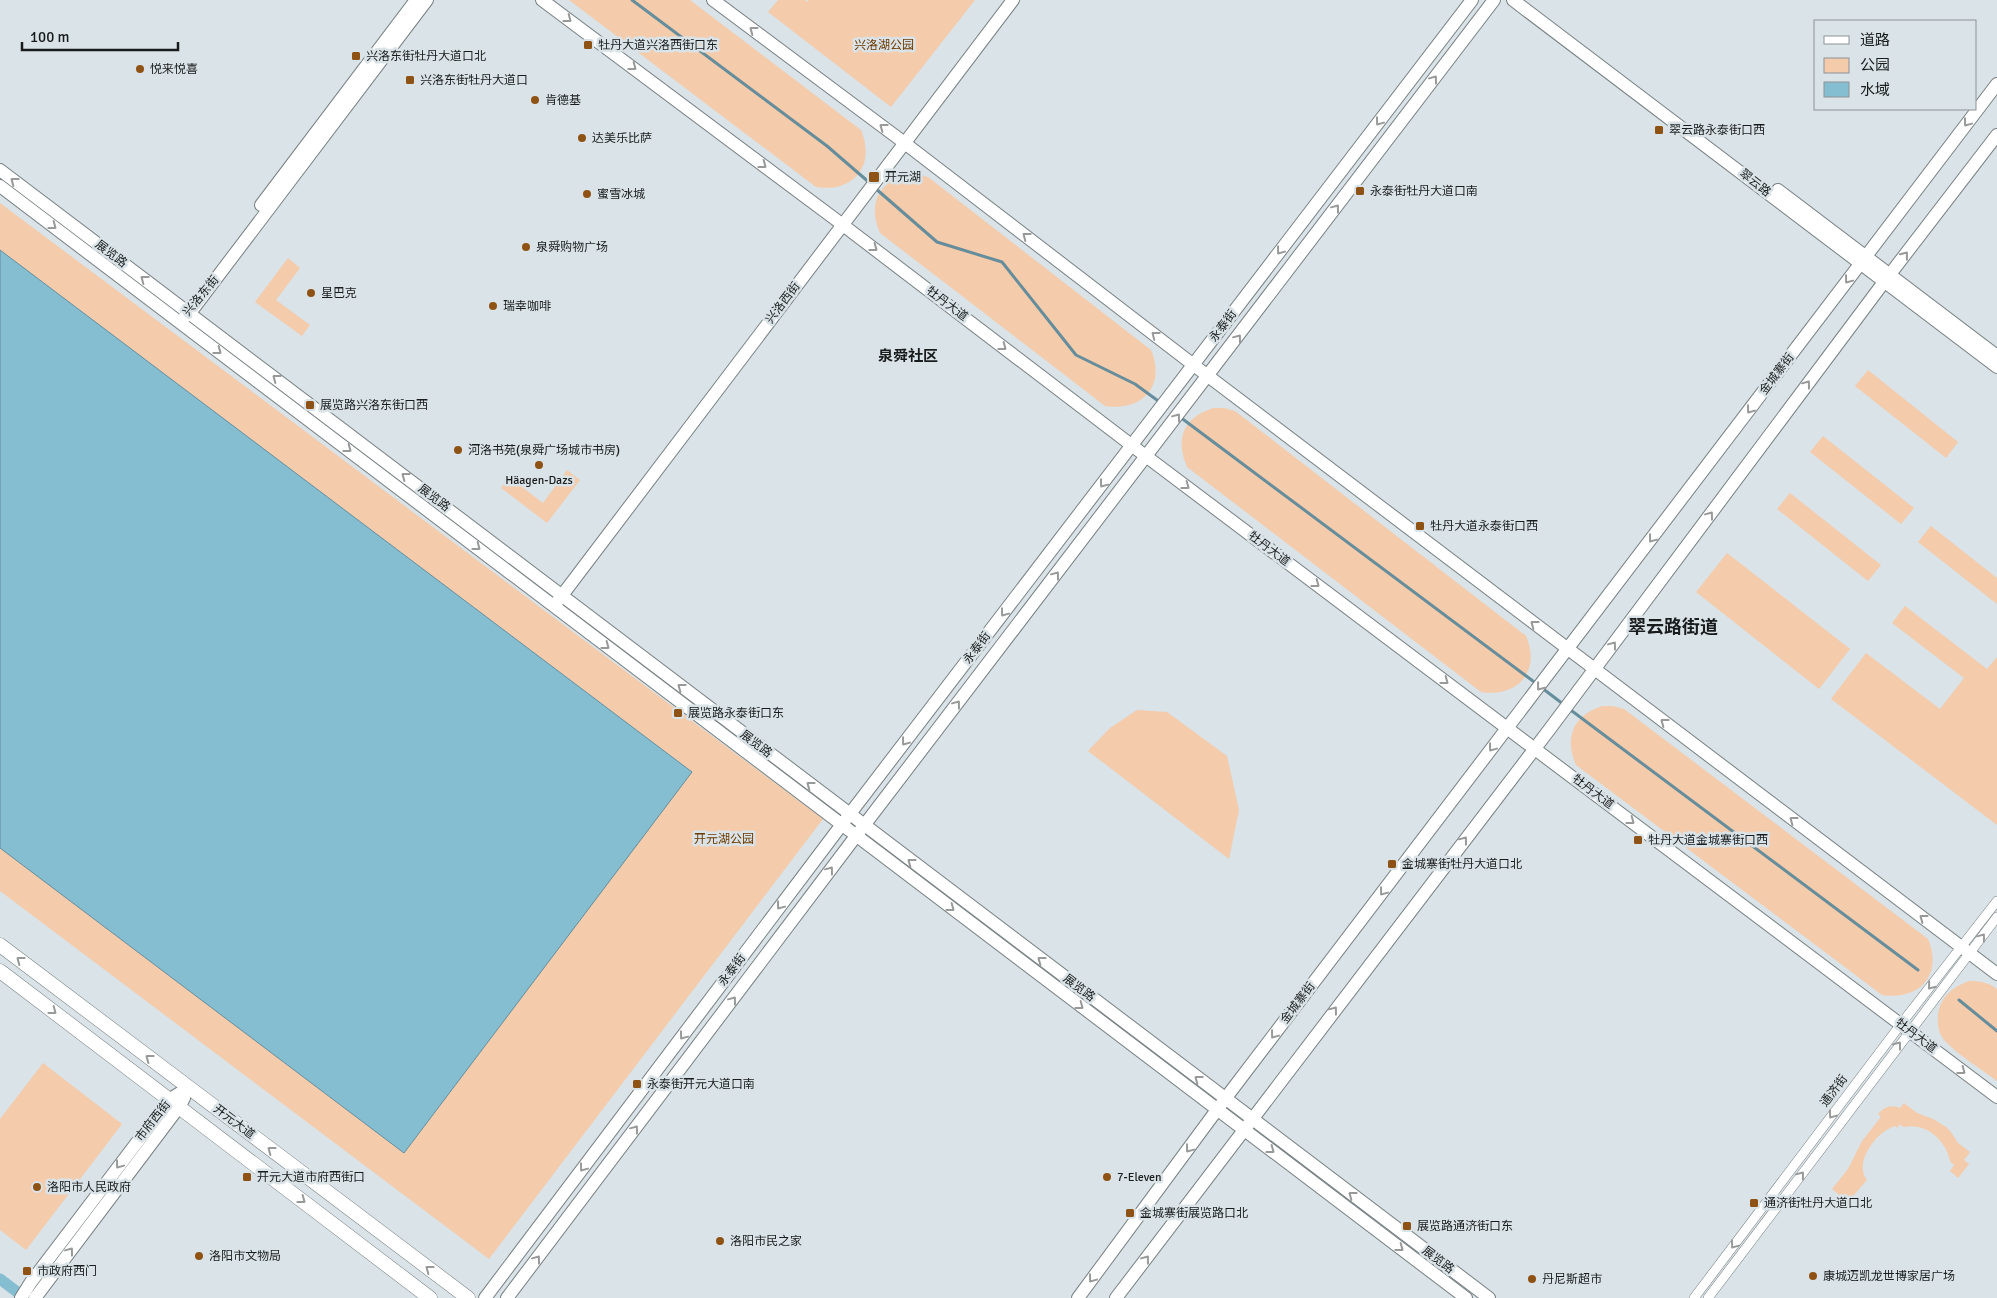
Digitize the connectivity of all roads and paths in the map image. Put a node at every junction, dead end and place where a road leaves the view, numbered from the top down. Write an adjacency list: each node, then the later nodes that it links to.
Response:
1 (416, 0): 19 (main road, 兴洛东街)
2 (427, 0): 19 (main road, 兴洛东街)
3 (542, 0): 16 (main road, 牡丹大道, one-way to 16)
4 (713, 0): 13 (main road, one-way to 4)
5 (1002, 0): 13 (main road, 兴洛西街)
6 (1013, 0): 13 (main road, 兴洛西街)
7 (1472, 0): 22 (main road, 永泰街, one-way to 22)
8 (1494, 0): 24 (main road, 永泰街, one-way to 8)
9 (1513, 0): 17 (main road, 翠云路)
10 (1527, 0): 17 (main road, 翠云路)
11 (1997, 84): 17 (main road, 金城寨街, one-way to 17)
12 (1997, 135): 18 (main road, one-way to 12)
13 (901, 141): 16 (main road, 兴洛西街); 22 (main road, one-way to 13)
14 (0, 170): 19 (main road, 展览路, one-way to 14)
15 (0, 186): 20 (main road, 展览路, one-way to 20)
16 (839, 222): 25 (main road, 牡丹大道, one-way to 25); 27 (main road, 兴洛西街)
17 (1863, 260): 18 (main road, 翠云路); 28 (main road, 金城寨街, one-way to 28)
18 (1887, 279): 21 (main road, 翠云路); 23 (main road, 翠云路); 29 (main road, one-way to 18)
19 (186, 311): 20 (main road, 兴洛东街); 27 (main road, 展览路, one-way to 19)
20 (180, 321): 27 (main road, 展览路, one-way to 27)
21 (1997, 356)
22 (1193, 365): 24 (main road); 25 (main road, 永泰街)
23 (1997, 367)
24 (1208, 376): 26 (main road, 永泰街, one-way to 24); 28 (main road, one-way to 24)
25 (1132, 445): 26 (main road, 牡丹大道); 32 (main road, 永泰街, one-way to 32)
26 (1147, 456): 30 (main road, 牡丹大道, one-way to 30); 33 (main road, 永泰街, one-way to 26)
27 (555, 598): 32 (main road, 展览路)
28 (1568, 649): 29 (main road); 30 (main road, 金城寨街, one-way to 30)
29 (1594, 669): 31 (main road); 38 (main road, one-way to 29)
30 (1508, 728): 31 (main road, 牡丹大道); 45 (main road, 金城寨街, one-way to 45)
31 (1534, 748): 41 (main road, 牡丹大道, one-way to 41); 46 (main road, one-way to 31)
32 (845, 820): 33 (main road, 展览路); 34 (main road, 展览路); 51 (main road, 永泰街, one-way to 51)
33 (864, 826): 34 (main road, 永泰街); 45 (main road, 展览路, one-way to 33)
34 (856, 836): 45 (main road, 展览路, one-way to 45); 52 (main road, 永泰街, one-way to 34)
35 (1997, 901): 38 (street, 通济街)
36 (1997, 918): 38 (street, 通济街, one-way to 36)
37 (0, 945): 42 (main road, 开元大道, one-way to 37)
38 (1966, 951): 40 (main road); 41 (street, 通济街)
39 (0, 971): 44 (main road, 开元大道, one-way to 44)
40 (1997, 974)
41 (1905, 1027): 43 (main road, 牡丹大道, one-way to 43); 57 (street, 通济街, one-way to 57); 58 (street, 通济街, one-way to 41)
42 (188, 1088): 44 (main road, 市府西街); 50 (main road, 开元大道, one-way to 42)
43 (1997, 1097)
44 (175, 1103): 47 (main road, 市府西街); 49 (main road, 开元大道, one-way to 49)
45 (1222, 1104): 46 (main road, 展览路); 53 (main road, 金城寨街, one-way to 53)
46 (1247, 1124): 54 (main road, one-way to 46); 55 (main road, 展览路, one-way to 55); 56 (main road, 展览路, one-way to 46)
47 (36, 1290): 48 (main road, 市府西街)
48 (21, 1298)
49 (430, 1298)
50 (468, 1298)
51 (485, 1298)
52 (507, 1298)
53 (1078, 1298)
54 (1116, 1298)
55 (1466, 1298)
56 (1489, 1298)
57 (1694, 1298)
58 (1708, 1298)

